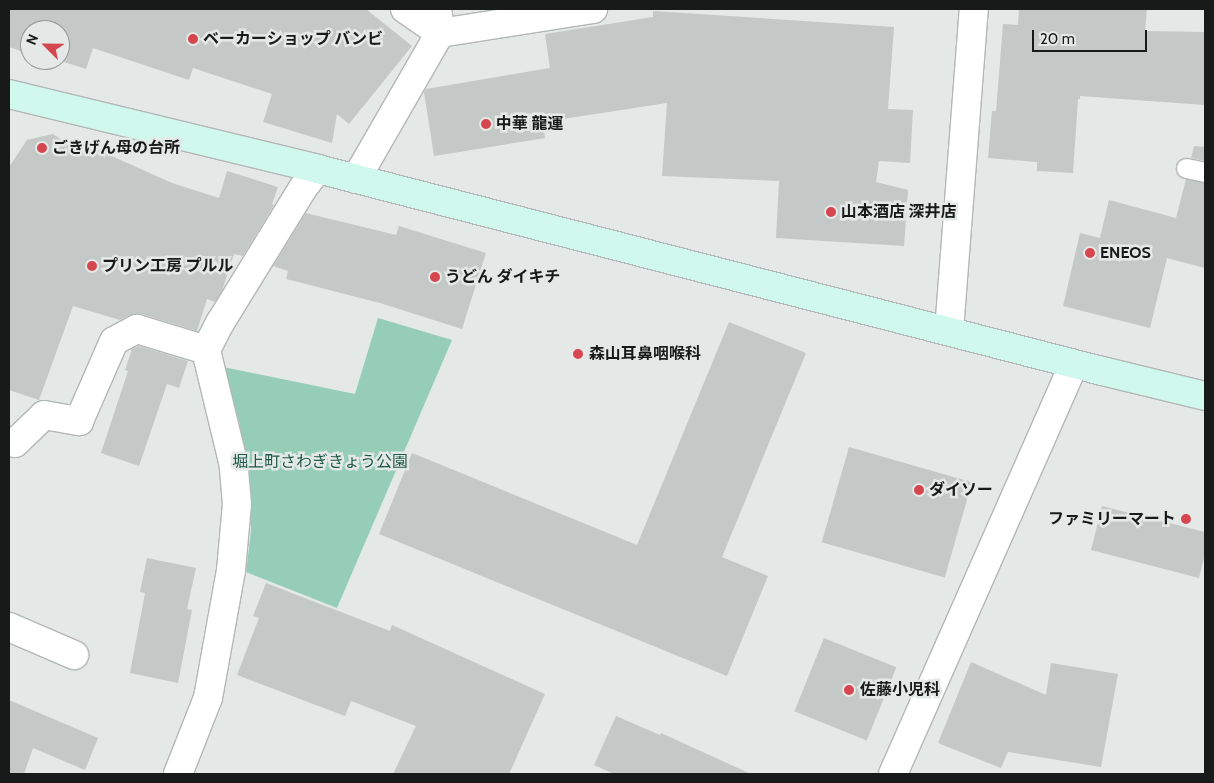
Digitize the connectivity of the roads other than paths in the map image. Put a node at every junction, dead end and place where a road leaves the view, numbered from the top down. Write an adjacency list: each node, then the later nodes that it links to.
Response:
1 (405, 9): 5 (street)
2 (594, 9): 4 (street)
3 (974, 9): 11 (street)
4 (528, 14): 5 (street)
5 (439, 21): 10 (street)
6 (9, 94): 8 (street)
7 (1186, 168): 9 (lane)
8 (318, 169): 10 (street); 12 (street)
9 (1205, 172)
10 (356, 179): 11 (street)
11 (949, 331): 13 (street)
12 (206, 350): 15 (street); 18 (street)
13 (1074, 364): 14 (street); 19 (street)
14 (1205, 396)
15 (15, 443)
16 (9, 628): 17 (street)
17 (74, 655)
18 (178, 774)
19 (893, 774)

